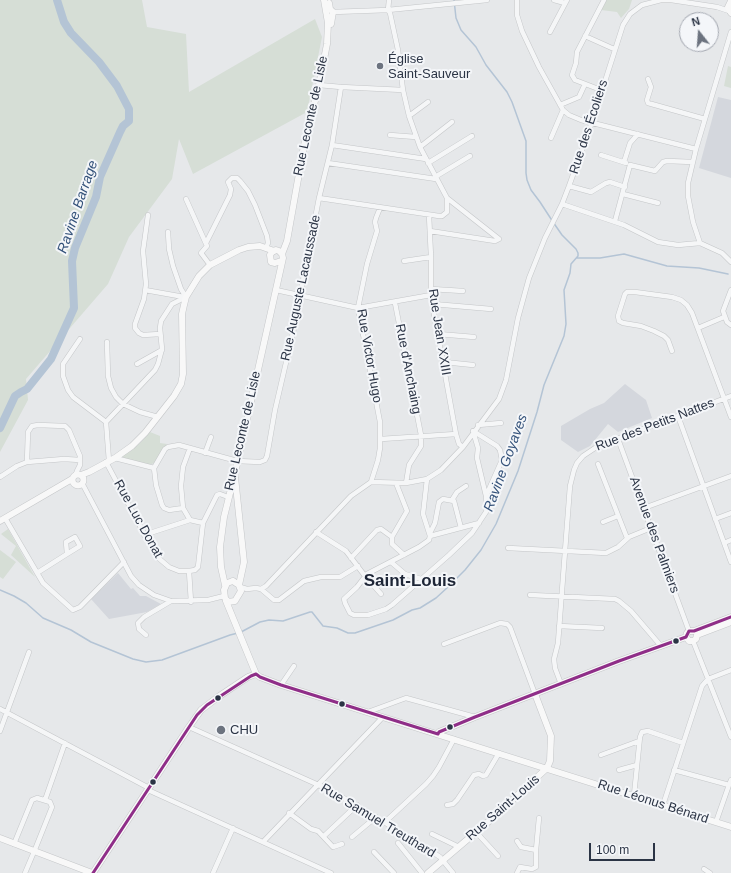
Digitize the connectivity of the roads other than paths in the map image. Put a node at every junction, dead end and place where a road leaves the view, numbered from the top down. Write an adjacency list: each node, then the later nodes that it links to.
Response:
1 (324, 0): 15 (main road, Rue Leconte de Lisle)
2 (328, 0): 15 (main road, Rue Leconte de Lisle)
3 (389, 0): 13 (street)
4 (487, 0): 13 (street)
5 (517, 0): 27 (street)
6 (554, 0): 9 (street)
7 (604, 0): 18 (street)
8 (640, 0): 11 (street)
9 (566, 2): 16 (street)
10 (731, 2): 12 (street, Rue des Écoliers); 14 (main road)
11 (642, 5): 12 (street, Rue des Écoliers); 19 (street, Rue des Écoliers)
12 (717, 7): 14 (street, Rue des Écoliers)
13 (388, 10): 15 (street); 24 (street)
14 (730, 12)
15 (330, 13): 22 (main road, Rue Leconte de Lisle)
16 (550, 32)
17 (731, 32): 30 (street)
18 (585, 36): 19 (street); 21 (street)
19 (614, 49): 25 (street, Rue des Écoliers)
20 (648, 79): 30 (street)
21 (585, 84): 25 (street); 27 (street)
22 (319, 85): 23 (street); 67 (main road, Rue Leconte de Lisle)
23 (341, 87): 24 (street); 38 (street, Rue Auguste Lacaussade)
24 (403, 90): 29 (street)
25 (601, 90): 32 (street, Rue des Écoliers)
26 (428, 102): 29 (street)
27 (560, 105): 28 (street)
28 (563, 110): 32 (street); 37 (street)
29 (409, 116): 36 (street)
30 (705, 119): 40 (street)
31 (452, 122): 39 (street)
32 (592, 122): 33 (street); 49 (street, Rue des Écoliers)
33 (638, 134): 40 (street); 44 (street)
34 (390, 135): 36 (street)
35 (472, 136): 43 (street)
36 (416, 137): 39 (street)
37 (552, 138)
38 (332, 145): 43 (street); 46 (street, Rue Auguste Lacaussade)
39 (420, 147): 43 (street)
40 (696, 149): 45 (street)
41 (601, 155): 44 (street)
42 (470, 156): 48 (street)
43 (427, 161): 48 (street)
44 (624, 162): 47 (street)
45 (693, 162): 47 (street); 64 (street)
46 (328, 163): 48 (street); 52 (street, Rue Auguste Lacaussade)
47 (630, 164): 50 (street)
48 (435, 178): 53 (street)
49 (569, 186): 50 (street); 56 (street, Rue des Écoliers)
50 (625, 187): 51 (street)
51 (623, 194): 55 (street); 60 (street)
52 (319, 198): 57 (street); 80 (street, Rue Auguste Lacaussade)
53 (446, 198): 59 (street); 62 (street)
54 (186, 199): 63 (street)
55 (658, 203)
56 (562, 204): 60 (street); 108 (street, Rue des Écoliers)
57 (380, 208): 59 (street); 85 (street, Rue Victor Hugo)
58 (148, 215): 76 (street)
59 (429, 215): 62 (street, Rue Jean XXIII)
60 (615, 221): 64 (street)
61 (168, 232): 82 (street)
62 (430, 232): 68 (street, Rue Jean XXIII)
63 (206, 243): 66 (street); 73 (street)
64 (700, 243): 71 (street)
65 (253, 246): 66 (main road); 67 (main road); 73 (main road)
66 (266, 248): 67 (main road)
67 (276, 252): 69 (main road, Rue Leconte de Lisle); 72 (main road, Rue Leconte de Lisle)
68 (431, 257): 70 (street); 75 (street, Rue Jean XXIII)
69 (281, 261): 72 (main road); 74 (main road, Rue Leconte de Lisle)
70 (404, 261)
71 (731, 262)
72 (274, 263): 74 (main road, Rue Leconte de Lisle)
73 (210, 265): 82 (main road)
74 (278, 279): 77 (main road, Rue Leconte de Lisle)
75 (431, 289): 79 (street); 81 (street, Rue Jean XXIII)
76 (145, 290): 82 (street); 90 (street)
77 (276, 290): 80 (street); 120 (main road, Rue Leconte de Lisle)
78 (731, 290): 87 (street)
79 (463, 291)
80 (301, 295): 85 (street); 120 (street, Rue Auguste Lacaussade)
81 (431, 295): 83 (street); 84 (street, Rue Jean XXIII)
82 (186, 297): 90 (street); 104 (main road)
83 (395, 303): 85 (street); 111 (street, Rue d'Anchaing)
84 (433, 304): 86 (street); 91 (street, Rue Jean XXIII)
85 (358, 308): 113 (street, Rue Victor Hugo)
86 (491, 309)
87 (724, 317): 88 (street); 89 (street)
88 (731, 325)
89 (698, 328): 96 (street); 101 (street)
90 (160, 334): 95 (street)
91 (438, 334): 92 (street); 97 (street, Rue Jean XXIII)
92 (474, 337)
93 (80, 339): 106 (street)
94 (107, 342): 102 (street)
95 (162, 350): 98 (street); 102 (street)
96 (672, 350)
97 (444, 362): 99 (street); 110 (street, Rue Jean XXIII)
98 (138, 364)
99 (473, 366)
100 (731, 396): 101 (street, Rue des Petits Nattes)
101 (724, 399): 103 (street, Rue des Petits Nattes); 105 (street)
102 (123, 404): 104 (street); 106 (street)
103 (678, 416): 114 (street, Rue des Petits Nattes); 134 (street)
104 (158, 417): 118 (main road)
105 (731, 417)
106 (106, 422): 122 (street)
107 (502, 423): 108 (street)
108 (478, 425): 109 (street, Rue des Écoliers)
109 (473, 431): 115 (street, Rue des Écoliers); 135 (street); 135 (street)
110 (456, 434): 111 (street); 115 (street, Rue Jean XXIII)
111 (421, 435): 113 (street); 132 (street)
112 (211, 437): 117 (street)
113 (381, 439): 130 (street, Rue Victor Hugo)
114 (618, 439): 139 (street, Avenue des Palmiers); 158 (street, Rue des Petits Nattes)
115 (463, 447): 129 (street, Rue des Écoliers)
116 (190, 448): 117 (street, Rue Auguste Lacaussade); 124 (street, Rue Auguste Lacaussade); 138 (street)
117 (205, 453): 120 (street, Rue Auguste Lacaussade)
118 (115, 458): 122 (main road); 124 (street)
119 (80, 460): 121 (street); 121 (street); 128 (street)
120 (237, 461): 125 (main road, Rue Leconte de Lisle)
121 (27, 462): 127 (street)
122 (107, 462): 128 (main road); 152 (street, Rue Luc Donat)
123 (598, 464): 141 (street)
124 (154, 468): 138 (street)
125 (235, 473): 136 (main road, Rue Leconte de Lisle); 171 (main road)
126 (731, 476): 134 (street)
127 (0, 478)
128 (78, 479): 143 (main road); 162 (street)
129 (427, 479): 132 (street); 151 (street)
130 (371, 482): 131 (street); 150 (street)
131 (396, 483): 132 (street); 153 (street)
132 (406, 483)
133 (466, 486): 137 (street)
134 (703, 486): 139 (street); 142 (street)
135 (486, 496): 145 (street)
136 (228, 497): 147 (street); 170 (main road, Rue Leconte de Lisle)
137 (452, 500): 148 (street); 151 (street)
138 (183, 508): 144 (street)
139 (644, 508): 149 (street, Avenue des Palmiers)
140 (731, 513): 142 (street)
141 (618, 516): 146 (street); 154 (street)
142 (715, 519): 156 (street)
143 (2, 520): 167 (street)
144 (190, 520): 147 (street); 152 (street)
145 (479, 522): 148 (street); 169 (street)
146 (603, 522)
147 (203, 523): 166 (street, Rue Luc Donat)
148 (461, 528): 151 (street)
149 (651, 528): 154 (street); 185 (street, Avenue des Palmiers)
150 (316, 532): 161 (street); 172 (street)
151 (430, 534): 160 (street)
152 (144, 535): 166 (street, Rue Luc Donat)
153 (392, 537): 160 (street); 161 (street)
154 (627, 538): 158 (street)
155 (731, 540): 156 (street)
156 (724, 543): 164 (street)
157 (508, 548): 158 (street)
158 (564, 552): 175 (street, Rue des Petits Nattes)
159 (67, 554): 167 (street)
160 (404, 555): 163 (street)
161 (352, 558): 165 (street)
162 (124, 562): 167 (street); 178 (street)
163 (391, 562): 168 (street); 169 (street)
164 (731, 562)
165 (358, 566): 168 (street); 172 (street)
166 (188, 571): 179 (street)
167 (36, 573)
168 (364, 576): 169 (street); 173 (street)
169 (421, 579)
170 (225, 585): 171 (main road); 176 (main road)
171 (240, 586): 172 (street); 177 (main road)
172 (258, 588): 177 (street)
173 (381, 594)
174 (530, 595): 175 (street)
175 (561, 596): 183 (street, Rue des Petits Nattes); 189 (street)
176 (225, 598): 177 (main road); 179 (street); 180 (main road)
177 (237, 598): 180 (main road)
178 (171, 601): 179 (street); 186 (street)
179 (191, 602)
180 (232, 615): 193 (main road)
181 (731, 617): 185 (main road)
182 (731, 622): 185 (main road)
183 (559, 626): 184 (street); 195 (street, Rue des Petits Nattes)
184 (602, 628)
185 (692, 633): 187 (main road); 189 (main road)
186 (146, 636)
187 (693, 641): 194 (street)
188 (444, 644): 197 (street)
189 (661, 646): 195 (main road)
190 (29, 652): 199 (street)
191 (294, 666): 196 (street)
192 (731, 670): 194 (street)
193 (256, 674): 196 (main road, Rue Léonus Bénard); 203 (main road)
194 (708, 679): 206 (street); 210 (street)
195 (560, 684): 197 (main road)
196 (282, 685): 200 (main road, Rue Léonus Bénard)
197 (535, 694): 202 (main road); 214 (main road)
198 (0, 709): 199 (street)
199 (7, 712): 204 (street); 209 (street)
200 (368, 712): 201 (main road, Rue Léonus Bénard); 202 (street)
201 (382, 716): 205 (main road, Rue Léonus Bénard); 218 (street)
202 (475, 717): 205 (main road)
203 (189, 727): 218 (street, Rue Samuel Treuthard); 219 (main road)
204 (0, 731)
205 (438, 734): 207 (main road, Rue Léonus Bénard)
206 (731, 738)
207 (454, 739): 211 (main road, Rue Léonus Bénard); 228 (street)
208 (639, 741): 210 (street); 212 (street); 213 (street)
209 (66, 743): 219 (street); 221 (street)
210 (683, 743): 216 (street)
211 (499, 753): 214 (main road, Rue Léonus Bénard); 224 (street)
212 (601, 755)
213 (637, 764): 215 (street); 220 (street)
214 (547, 768): 220 (main road, Rue Léonus Bénard); 232 (main road, Rue Saint-Louis)
215 (619, 770)
216 (674, 770): 217 (street); 222 (street)
217 (730, 782): 229 (street)
218 (318, 784): 223 (street, Rue Samuel Treuthard); 225 (street)
219 (148, 789): 231 (street); 250 (main road)
220 (634, 795): 222 (main road, Rue Léonus Bénard)
221 (44, 800): 240 (street); 244 (street)
222 (663, 804): 229 (main road, Rue Léonus Bénard)
223 (357, 805): 226 (street, Rue Samuel Treuthard); 234 (street)
224 (447, 805)
225 (290, 813): 234 (street); 238 (street)
226 (376, 817): 228 (street, Rue Samuel Treuthard); 235 (street)
227 (539, 818): 243 (street)
228 (385, 822): 247 (street, Rue Samuel Treuthard)
229 (716, 822): 230 (main road, Rue Léonus Bénard)
230 (731, 827)
231 (233, 828): 238 (street); 251 (street)
232 (476, 832): 242 (main road, Rue Saint-Louis); 246 (street)
233 (432, 834): 242 (street, Rue Saint-Louis)
234 (324, 836): 241 (street)
235 (352, 837)
236 (0, 838): 240 (main road)
237 (517, 841): 243 (street)
238 (263, 842): 252 (street)
239 (398, 843): 254 (street)
240 (14, 844): 244 (main road)
241 (342, 844)
242 (459, 847): 247 (main road, Rue Saint-Louis)
243 (536, 850): 257 (street)
244 (34, 852): 249 (street); 250 (main road)
245 (374, 852): 253 (street)
246 (498, 856)
247 (443, 861): 255 (main road, Rue Saint-Louis); 256 (street, Rue Samuel Treuthard)
248 (704, 869): 258 (street)
249 (25, 873)
250 (92, 873)
251 (213, 873)
252 (331, 873)
253 (394, 873)
254 (422, 873)
255 (428, 873)
256 (453, 873)
257 (517, 873)
258 (710, 873)

